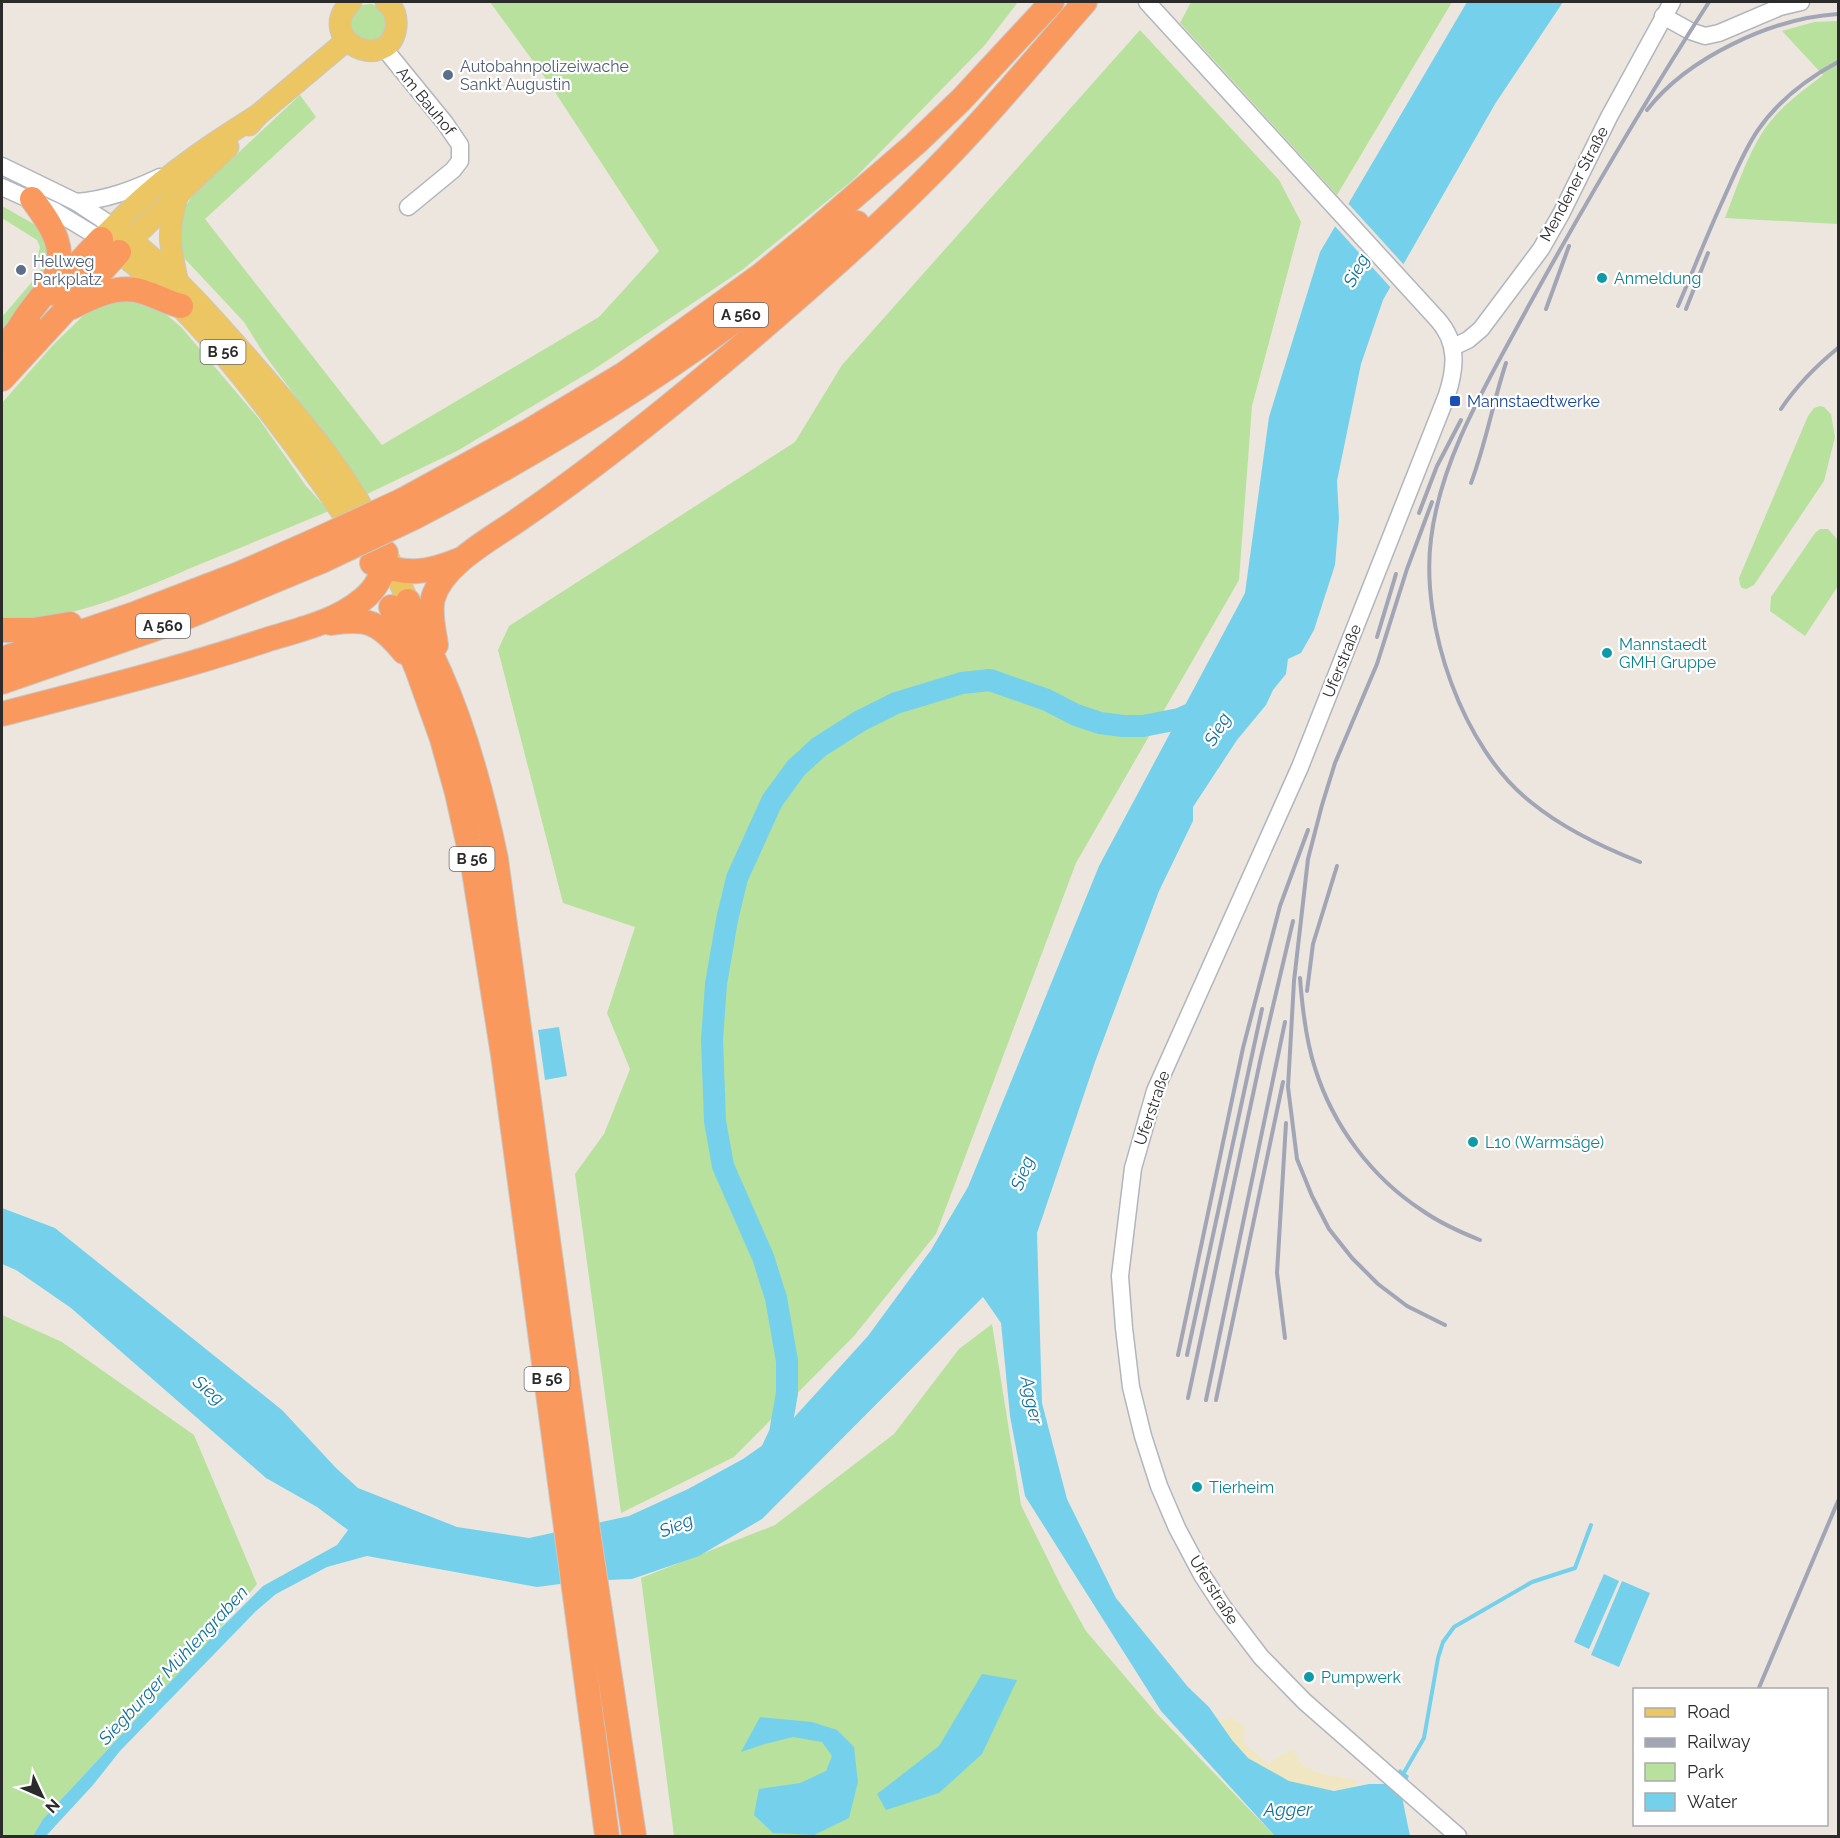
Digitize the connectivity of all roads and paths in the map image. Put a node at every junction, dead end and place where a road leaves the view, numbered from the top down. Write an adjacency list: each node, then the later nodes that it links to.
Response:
1 (351, 2): 8 (main road)
2 (1052, 2): 27 (highway, A 560)
3 (1085, 2): 10 (highway, A 560)
4 (1147, 2): 24 (street)
5 (1801, 2): 7 (street)
6 (390, 3): 9 (main road)
7 (1668, 9): 24 (street, Mendener Straße)
8 (346, 41): 9 (main road); 11 (main road)
9 (383, 47): 18 (street, Am Bauhof)
10 (1032, 62): 27 (highway, A 560); 29 (highway)
11 (258, 115): 13 (main road); 15 (main road)
12 (2, 166): 17 (street)
13 (180, 168): 17 (street); 19 (main road)
14 (2, 187): 16 (street)
15 (179, 193): 19 (main road); 20 (main road)
16 (32, 199): 19 (street); 23 (highway)
17 (76, 202): 19 (street)
18 (408, 207)
19 (116, 239): 20 (main road, B 56); 21 (main road, B 56); 22 (highway); 23 (highway)
20 (177, 279): 30 (main road, B 56)
21 (181, 306): 22 (highway); 30 (main road, B 56)
22 (62, 312): 26 (highway)
23 (18, 330): 25 (highway)
24 (1453, 347): 42 (street, Uferstraße)
25 (2, 348)
26 (2, 379)
27 (408, 509): 28 (highway, A 560, bridge)
28 (317, 551): 32 (highway, A 560); 37 (highway, A 560)
29 (464, 558): 30 (highway); 36 (highway)
30 (383, 567): 31 (main road, B 56); 33 (highway)
31 (400, 604): 36 (highway, B 56)
32 (137, 613): 34 (highway); 35 (highway, A 560)
33 (316, 625): 36 (highway); 38 (highway)
34 (2, 630)
35 (2, 659)
36 (429, 671): 39 (highway, B 56)
37 (2, 682)
38 (2, 714)
39 (591, 1626): 40 (highway, B 56); 41 (highway, B 56)
40 (607, 1836)
41 (634, 1836)
42 (1458, 1836)

